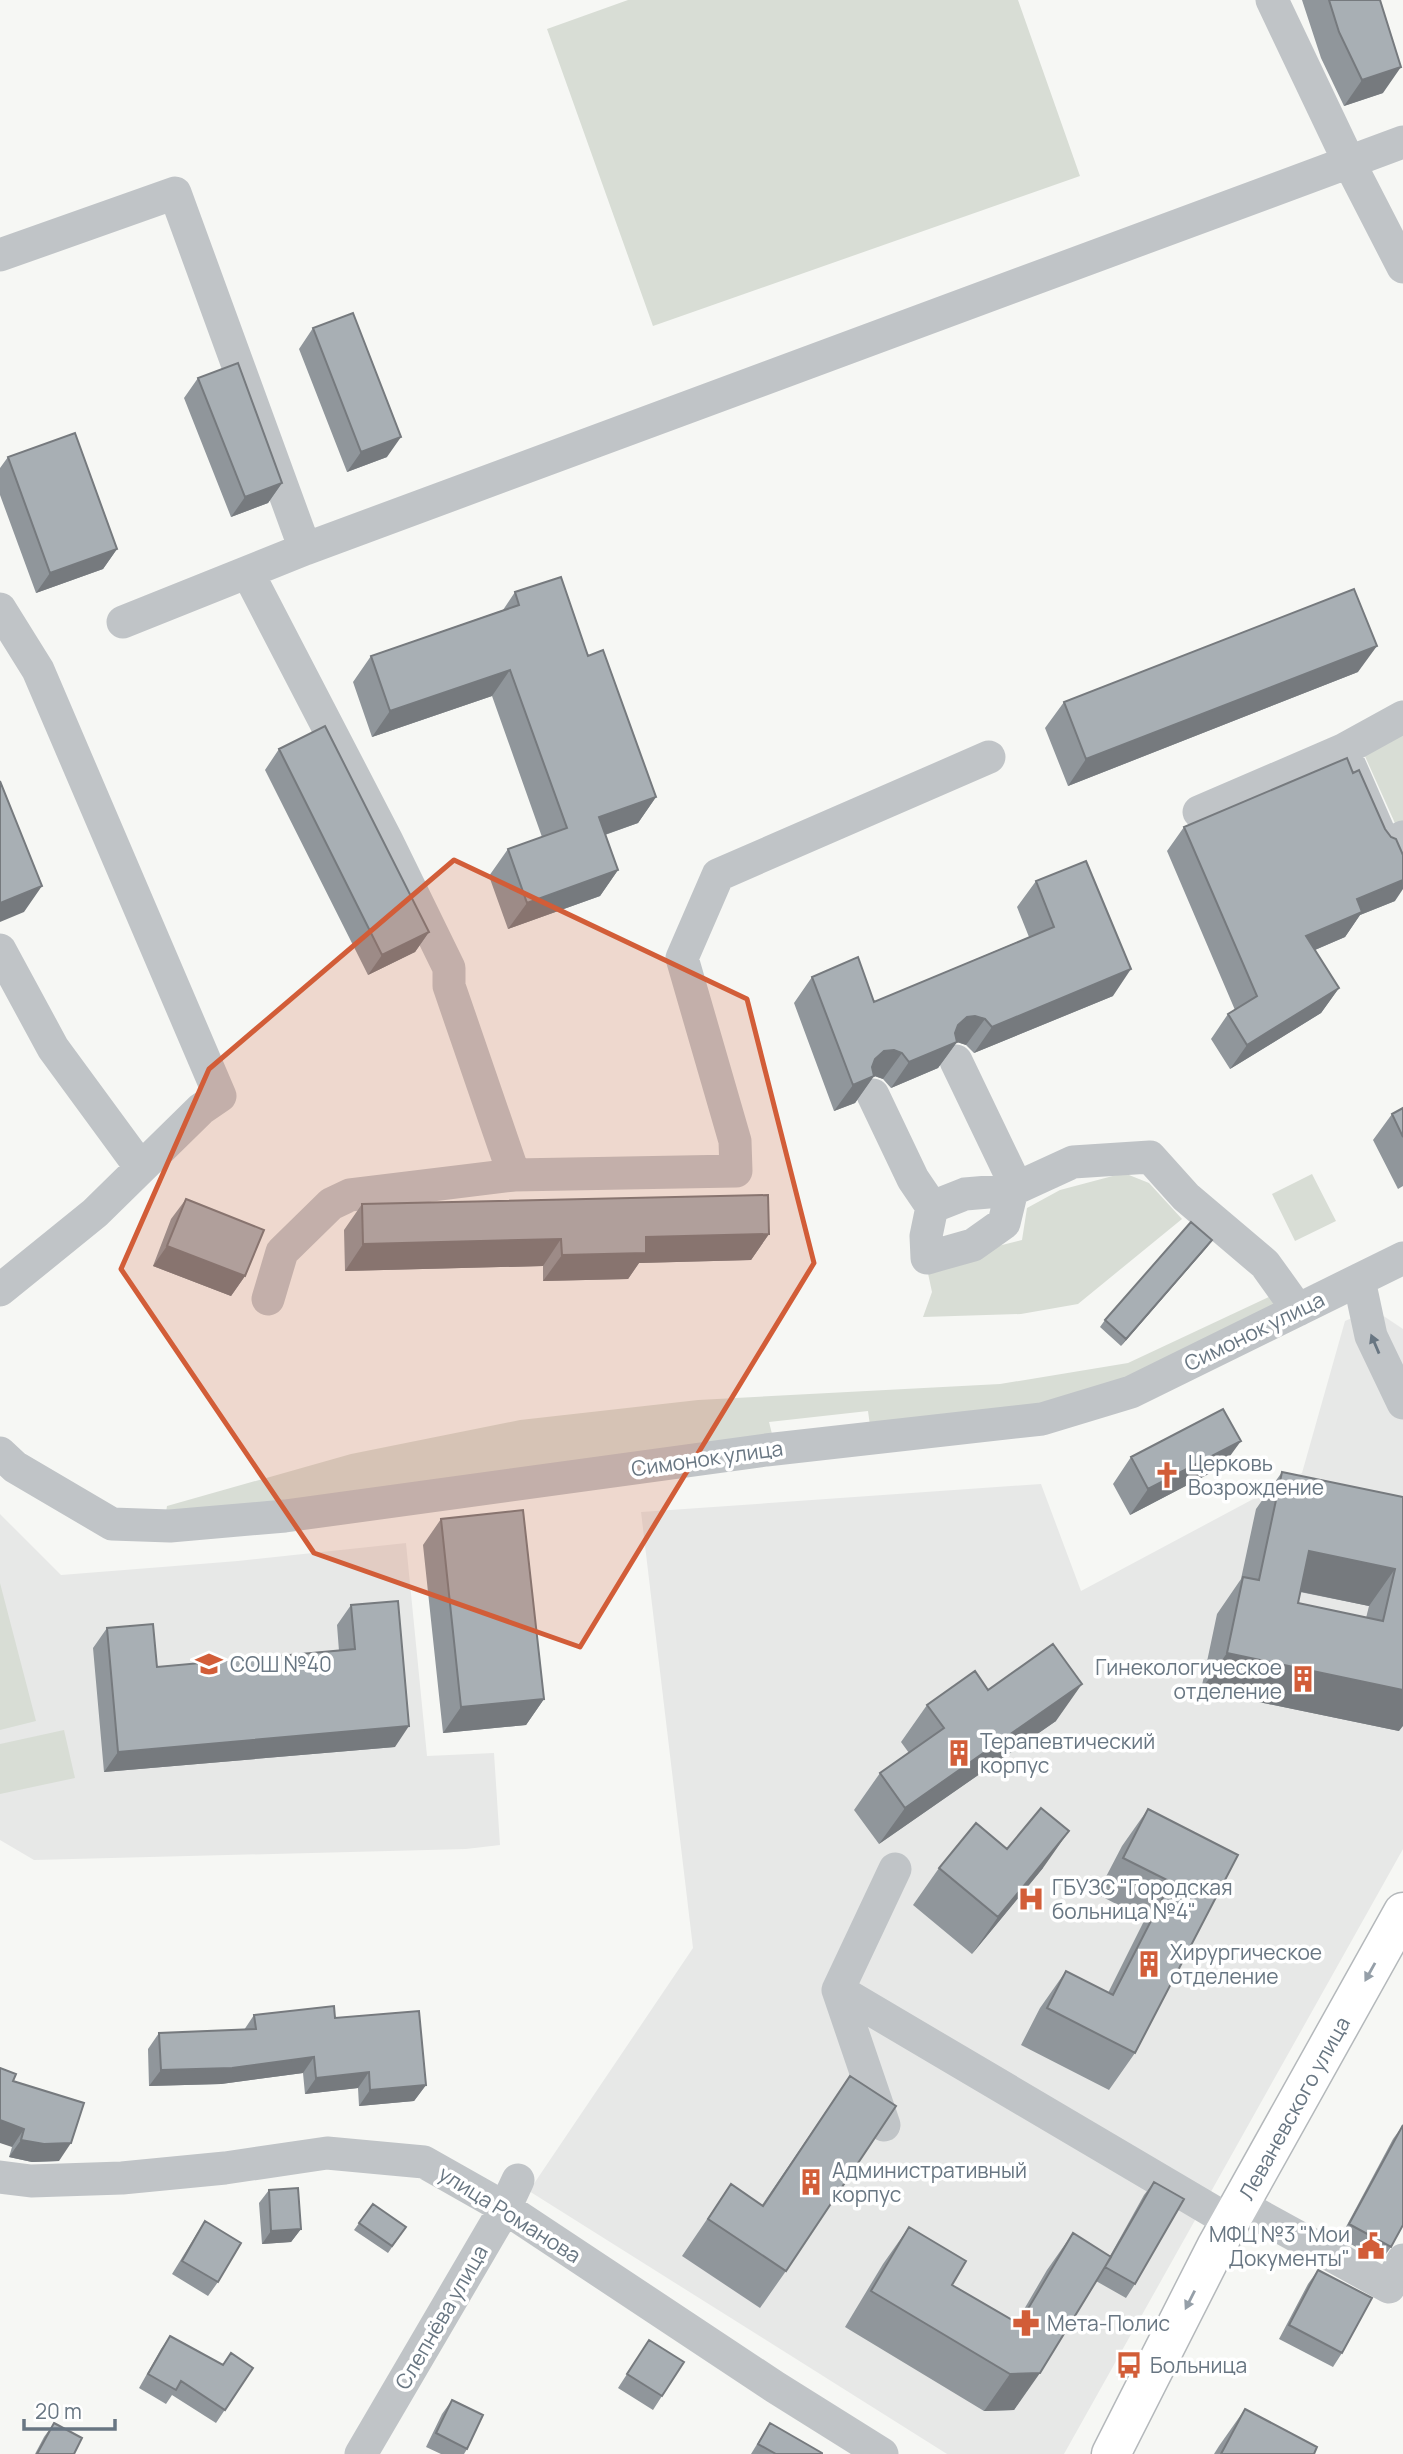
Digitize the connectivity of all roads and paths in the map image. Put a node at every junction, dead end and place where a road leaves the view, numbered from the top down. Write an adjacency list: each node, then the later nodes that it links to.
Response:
1 (1272, 0): 3 (street)
2 (1403, 142): 3 (street)
3 (1349, 162): 5 (street); 6 (street)
4 (0, 255): 6 (street)
5 (1403, 267)
6 (306, 550): 7 (street)
7 (248, 573): 9 (street); 19 (street)
8 (0, 609): 18 (street)
9 (124, 622)
10 (1403, 717): 11 (street)
11 (1343, 750): 13 (street); 14 (street)
12 (989, 757): 19 (street)
13 (1199, 812)
14 (1403, 837)
15 (0, 950): 18 (street)
16 (956, 1061): 20 (street)
17 (873, 1095): 21 (street)
18 (141, 1168): 24 (street)
19 (514, 1175): 25 (street)
20 (1014, 1189): 21 (street); 21 (street); 26 (street)
21 (932, 1207)
22 (1403, 1258): 23 (street, Симонок улица)
23 (1359, 1280): 26 (street, Симонок улица); 27 (street, one-way to 23)
24 (0, 1290)
25 (268, 1299)
26 (1298, 1310): 28 (street, Симонок улица)
27 (1403, 1404)
28 (0, 1453)
29 (895, 1869): 31 (street)
30 (1403, 1912): 35 (main road, Леваневского улица, one-way to 35)
31 (838, 1990): 32 (street); 35 (street)
32 (884, 2125)
33 (0, 2177): 34 (street, улица Романова)
34 (511, 2194): 37 (street, Слепнёва улица); 38 (street, улица Романова)
35 (1235, 2214): 36 (street); 39 (main road, Леваневского улица, one-way to 39)
36 (1403, 2260)
37 (361, 2454)
38 (882, 2454)
39 (1111, 2454)

